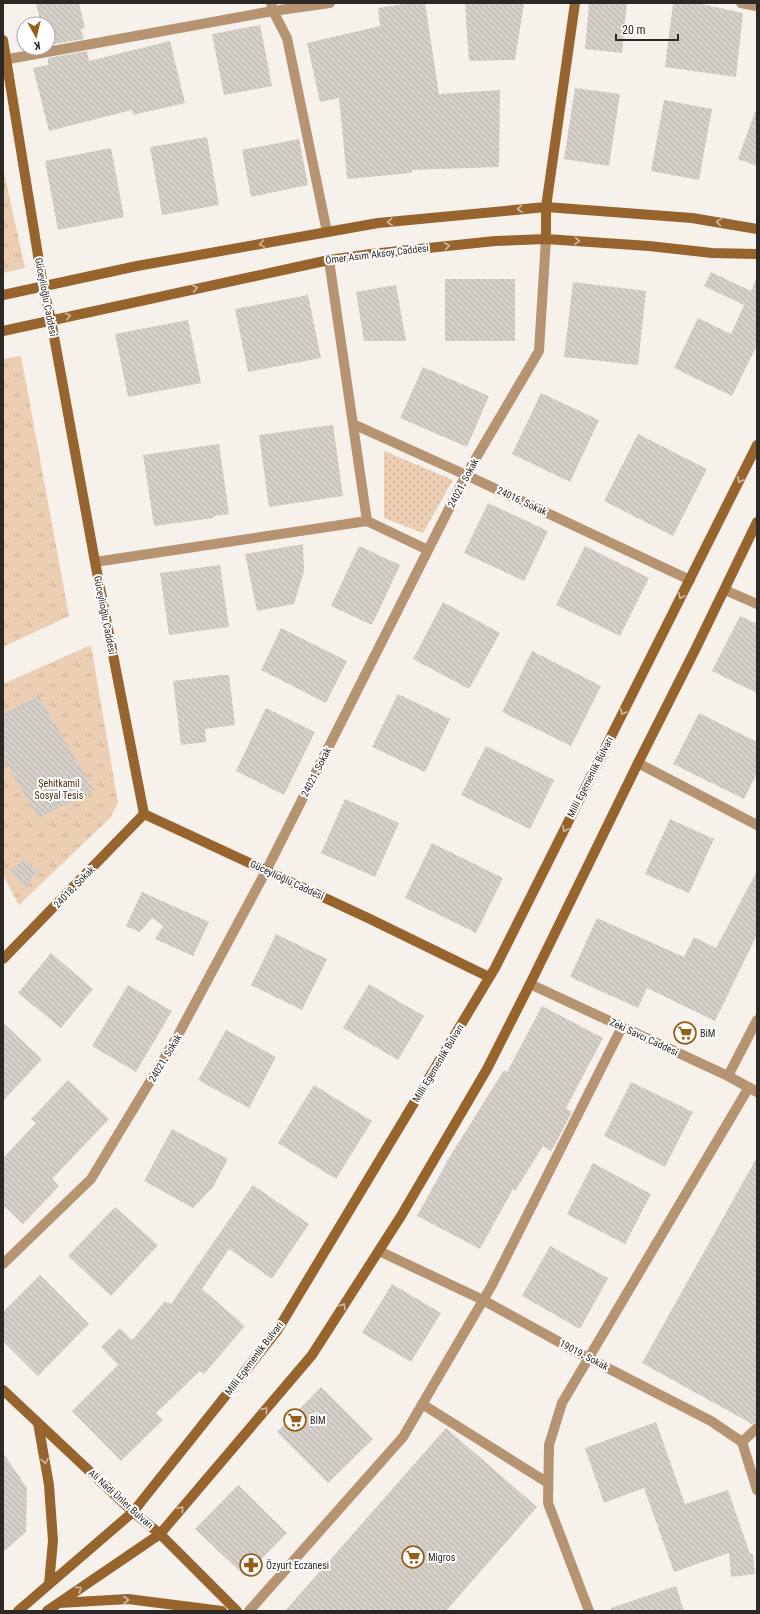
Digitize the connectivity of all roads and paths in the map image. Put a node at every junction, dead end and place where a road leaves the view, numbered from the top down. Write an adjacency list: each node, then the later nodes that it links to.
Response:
1 (330, 3): 5 (street)
2 (575, 3): 8 (street)
3 (741, 3): 4 (street)
4 (757, 6)
5 (272, 7): 7 (street); 10 (street)
6 (3, 40): 7 (street, Güceylioğlu Caddesi)
7 (5, 60): 14 (street, Güceylioğlu Caddesi)
8 (546, 207): 9 (street, one-way to 8); 10 (street, one-way to 10); 11 (street)
9 (757, 230)
10 (327, 232): 14 (street, one-way to 14)
11 (546, 240): 12 (street, Ömer Asım Aksoy Caddesi, one-way to 12); 13 (street, Ömer Asım Aksoy Caddesi, one-way to 11); 20 (street, 24021. Sokak)
12 (757, 254)
13 (329, 260): 16 (street, Ömer Asım Aksoy Caddesi, one-way to 13); 18 (street)
14 (43, 286): 15 (street); 16 (street, Güceylioğlu Caddesi)
15 (3, 295)
16 (51, 320): 17 (street, Ömer Asım Aksoy Caddesi); 24 (street, Güceylioğlu Caddesi)
17 (3, 331)
18 (353, 424): 20 (street, 24016. Sokak); 21 (street)
19 (757, 445): 25 (street, Milli Egemenlik Bulvarı, one-way to 25)
20 (466, 475): 23 (street, 24021. Sokak); 25 (street, 24016. Sokak)
21 (367, 521): 23 (street); 24 (street)
22 (757, 522): 26 (street)
23 (428, 550): 31 (street, 24021. Sokak)
24 (95, 562): 29 (street, Güceylioğlu Caddesi)
25 (690, 580): 33 (street, Milli Egemenlik Bulvarı, one-way to 33)
26 (724, 590): 27 (street); 28 (street)
27 (757, 604)
28 (638, 762): 30 (street); 34 (street)
29 (144, 814): 31 (street, Güceylioğlu Caddesi); 32 (street, 24018. Sokak)
30 (757, 825)
31 (266, 871): 33 (street, Güceylioğlu Caddesi); 40 (street, 24021. Sokak)
32 (3, 959)
33 (489, 977): 50 (street, Milli Egemenlik Bulvarı)
34 (530, 984): 36 (street, Zeki Savcı Caddesi); 39 (street)
35 (757, 1020): 37 (street)
36 (622, 1027): 37 (street, Zeki Savcı Caddesi); 41 (street)
37 (728, 1076): 38 (street, Zeki Savcı Caddesi)
38 (753, 1090): 42 (street)
39 (379, 1251): 41 (street, 19019. Sokak); 51 (street, one-way to 39)
40 (3, 1264)
41 (483, 1300): 42 (street, 19019. Sokak); 44 (street)
42 (588, 1358): 47 (street, 19019. Sokak); 48 (street)
43 (3, 1390): 45 (street, Ali Nadi Ünler Bulvarı)
44 (422, 1404): 48 (street); 58 (street)
45 (38, 1423): 50 (street, Ali Nadi Ünler Bulvarı); 52 (street, one-way to 52)
46 (757, 1428): 47 (street)
47 (742, 1442): 49 (street)
48 (548, 1483): 59 (street)
49 (757, 1490)
50 (133, 1512): 51 (street, Ali Nadi Ünler Bulvarı); 52 (street, Milli Egemenlik Bulvarı)
51 (160, 1534): 53 (street, one-way to 51); 57 (street, Ali Nadi Ünler Bulvarı)
52 (49, 1584): 54 (street, Milli Egemenlik Bulvarı)
53 (59, 1603): 55 (street); 56 (street, one-way to 56)
54 (18, 1611)
55 (47, 1611)
56 (222, 1611)
57 (237, 1611)
58 (248, 1611)
59 (589, 1611)

